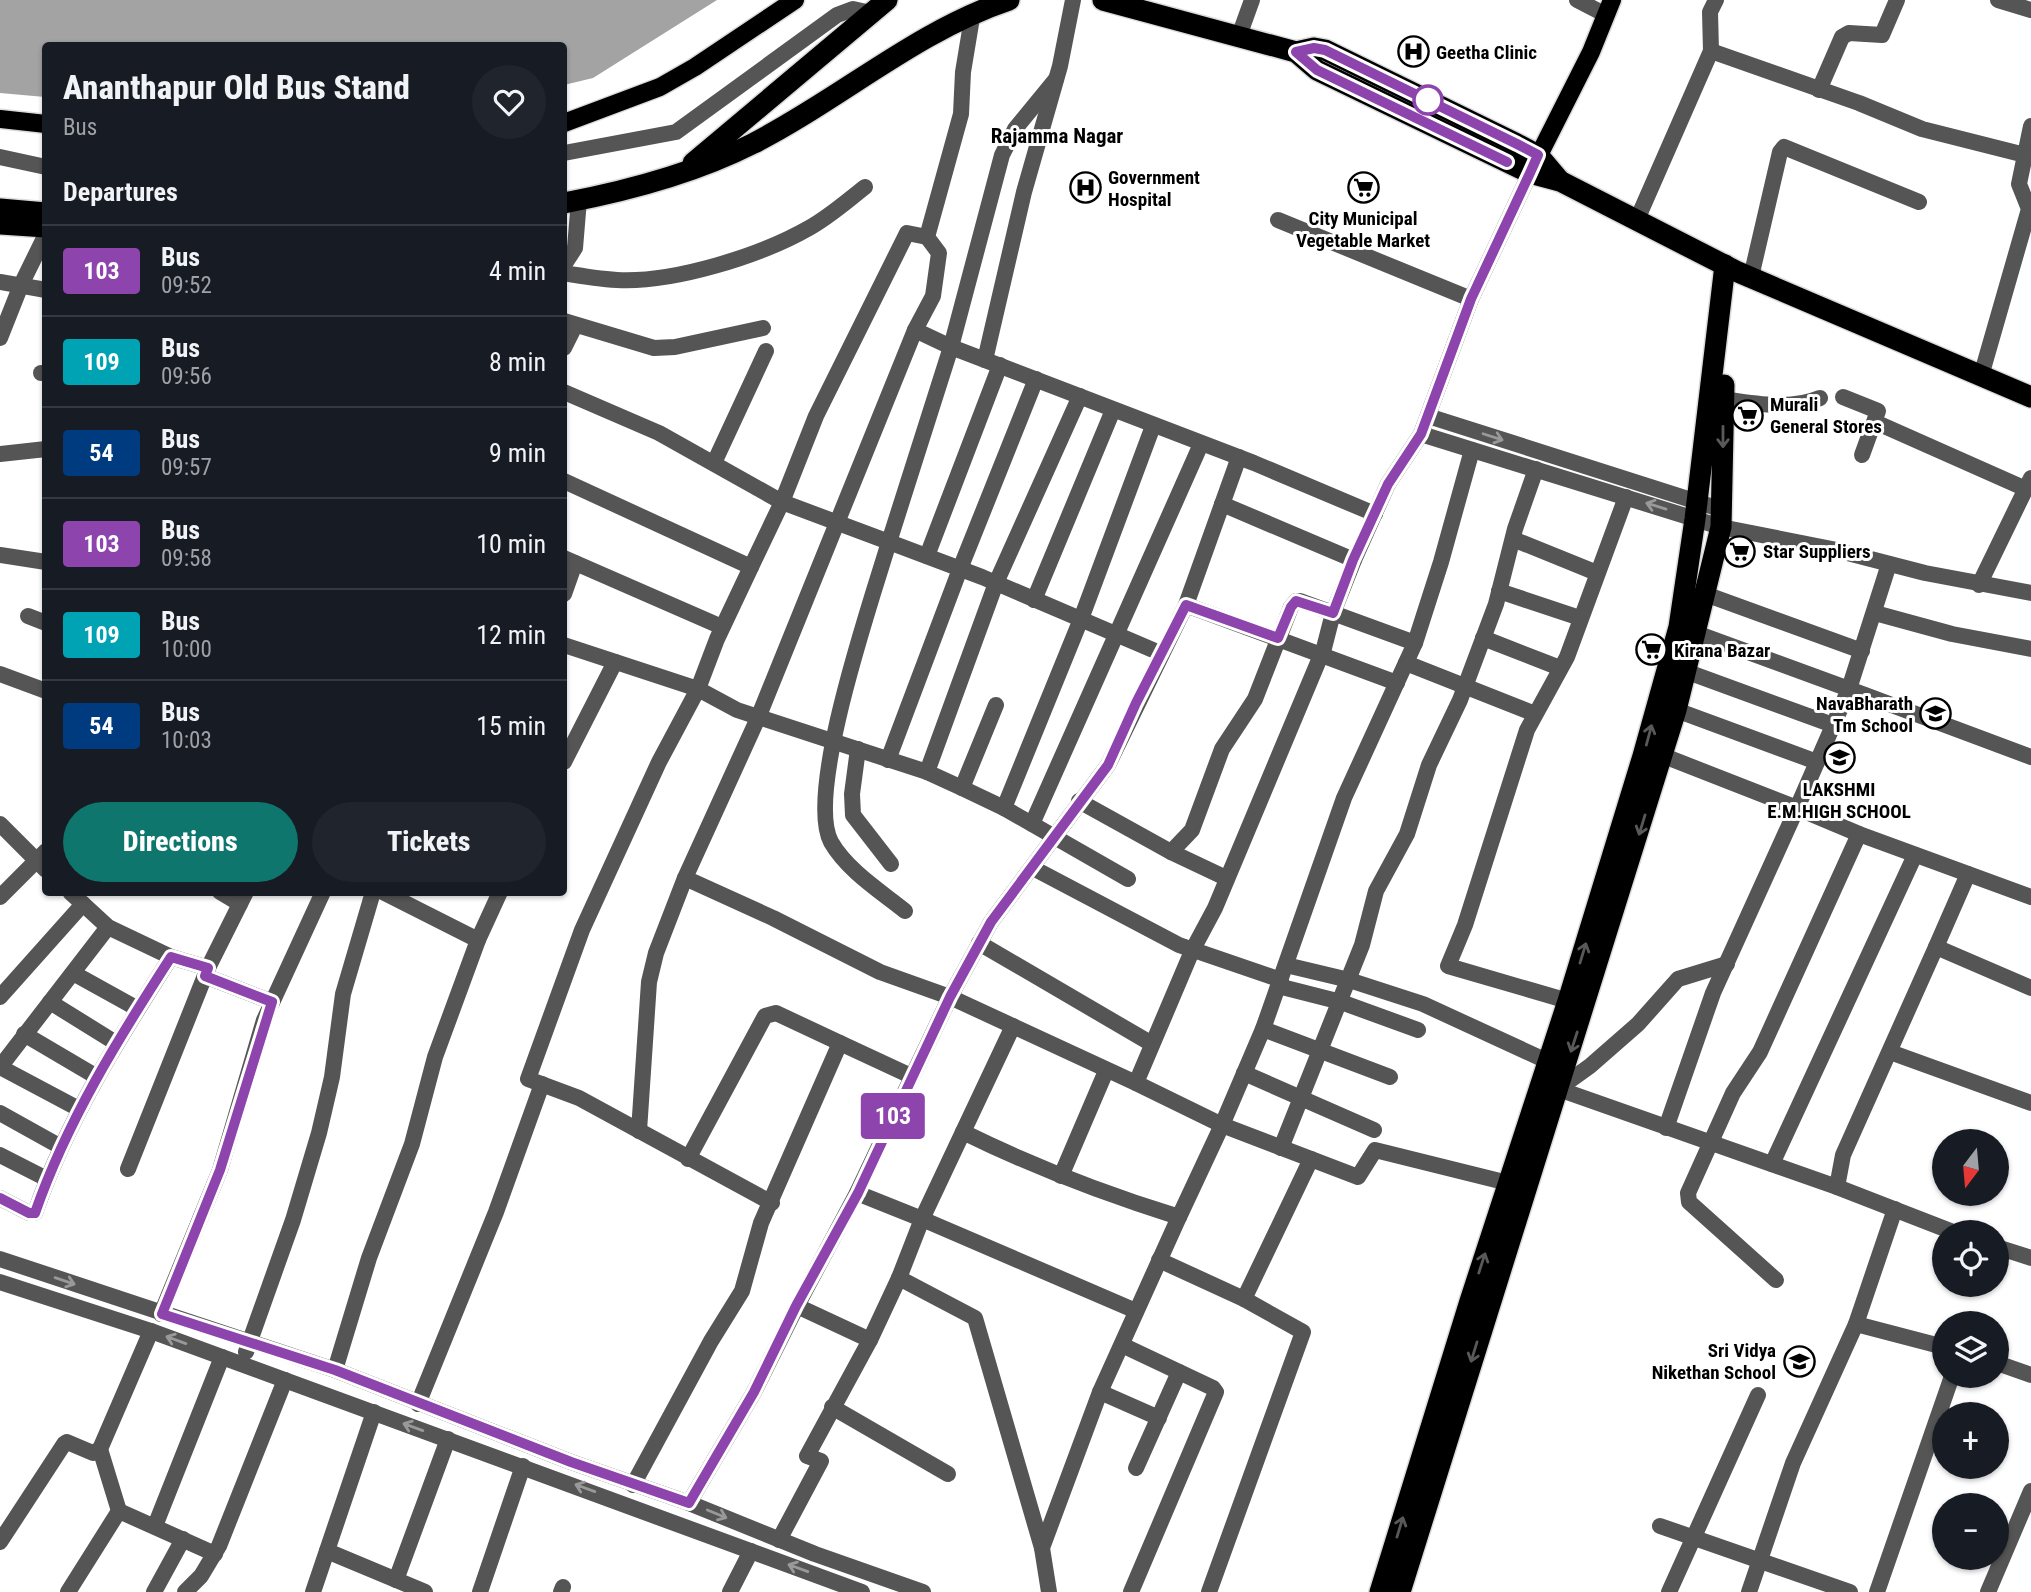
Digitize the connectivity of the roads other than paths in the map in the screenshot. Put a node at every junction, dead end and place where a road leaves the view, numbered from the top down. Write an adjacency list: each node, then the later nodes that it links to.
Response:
1 (795, 0): 19 (main road)
2 (1009, 0): 13 (highway)
3 (1073, 0): 16 (street)
4 (1103, 0): 14 (highway)
5 (1252, 0): 14 (street)
6 (1577, 0): 11 (street)
7 (1716, 0): 15 (street)
8 (1897, 0): 17 (street)
9 (1998, 0): 12 (street)
10 (879, 7): 22 (street); 27 (highway)
11 (1609, 7): 25 (main road)
12 (2031, 10)
13 (973, 12): 27 (highway); 37 (street)
14 (1239, 36): 25 (highway)
15 (1711, 51): 17 (street); 34 (street)
16 (1056, 79): 52 (street); 54 (street)
17 (1819, 90): 23 (street)
18 (0, 119): 20 (main road)
19 (567, 122)
20 (42, 124)
21 (2031, 126): 23 (street)
22 (567, 152)
23 (2025, 155): 40 (street)
24 (0, 158): 26 (street)
25 (1534, 164): 34 (highway); 47 (street)
26 (42, 166)
27 (682, 173): 29 (highway)
28 (865, 187): 43 (street)
29 (571, 201): 39 (street)
30 (1919, 202): 42 (street)
31 (0, 209): 32 (highway)
32 (42, 213)
33 (1278, 220): 47 (street)
34 (1636, 222): 42 (highway)
35 (0, 224): 36 (highway)
36 (42, 228)
37 (927, 237): 50 (street); 79 (street)
38 (42, 242): 45 (street)
39 (567, 260)
40 (2014, 262): 41 (street); 55 (street)
41 (2031, 267)
42 (1738, 271): 55 (highway); 62 (highway); 81 (highway)
43 (567, 273)
44 (0, 282): 45 (street)
45 (21, 285): 46 (street); 51 (street)
46 (42, 289)
47 (1471, 299): 64 (street)
48 (569, 323): 49 (street)
49 (763, 328)
50 (915, 330): 52 (street); 84 (street)
51 (0, 338)
52 (951, 347): 54 (street); 86 (street)
53 (766, 351): 74 (street)
54 (992, 363): 56 (street); 88 (street)
55 (1981, 376): 60 (highway)
56 (1036, 379): 58 (street); 94 (street)
57 (567, 393): 74 (street)
58 (1080, 396): 63 (street); 96 (street)
59 (1843, 397): 65 (street)
60 (2031, 397)
61 (1820, 398): 62 (street)
62 (1722, 399): 83 (highway, one-way to 83)
63 (1113, 410): 66 (street); 101 (street)
64 (1428, 416): 67 (street); 81 (street, one-way to 81)
65 (1874, 422): 72 (street); 77 (street)
66 (1153, 426): 68 (street); 107 (street)
67 (1421, 434): 70 (street); 82 (street)
68 (1201, 444): 73 (street); 111 (street)
69 (42, 449): 71 (street)
70 (1472, 450): 75 (street); 114 (street)
71 (0, 454)
72 (1862, 455)
73 (1239, 457): 80 (street); 82 (street)
74 (714, 463): 79 (street)
75 (1536, 469): 78 (street); 85 (street)
76 (567, 482): 93 (street)
77 (2028, 483): 97 (street)
78 (1626, 497): 81 (street, one-way to 78); 95 (street)
79 (782, 502): 84 (street); 93 (street)
80 (1222, 504): 89 (street); 102 (street)
81 (1696, 510): 83 (street); 184 (highway, one-way to 81)
82 (1375, 514): 89 (street)
83 (1722, 518): 92 (street); 100 (highway)
84 (837, 524): 86 (street); 133 (street)
85 (1513, 539): 95 (street); 98 (street)
86 (889, 541): 88 (street); 135 (street)
87 (0, 555): 90 (street)
88 (927, 556): 94 (street)
89 (1353, 560): 103 (street)
90 (42, 561)
91 (569, 561): 109 (street)
92 (1889, 564): 97 (street); 104 (street)
93 (751, 567): 109 (street)
94 (960, 569): 96 (street); 140 (street)
95 (1597, 573): 106 (street)
96 (996, 583): 101 (street); 142 (street)
97 (1979, 584): 99 (street)
98 (1499, 591): 106 (street); 113 (street)
99 (2031, 593)
100 (1705, 594): 110 (highway); 117 (street)
101 (1034, 600): 107 (street)
102 (1186, 605): 112 (street); 118 (street)
103 (1333, 613): 112 (street); 114 (street); 119 (street)
104 (1875, 613): 116 (street); 117 (street)
105 (28, 616): 108 (street)
106 (1580, 618): 122 (street)
107 (1081, 620): 111 (street); 145 (street)
108 (42, 621)
109 (722, 627): 127 (street)
110 (1696, 633): 123 (highway); 128 (street)
111 (1118, 635): 118 (street); 148 (street)
112 (1278, 638): 119 (street); 151 (street)
113 (1483, 638): 122 (street); 126 (street)
114 (1415, 643): 121 (street)
115 (567, 646): 120 (street)
116 (2031, 649)
117 (1862, 651): 128 (street)
118 (1160, 653): 144 (street)
119 (1322, 653): 125 (street); 158 (street)
120 (615, 662): 127 (street); 137 (street)
121 (1406, 663): 125 (street); 126 (street)
122 (1560, 668): 132 (street)
123 (1685, 671): 131 (highway); 134 (street)
124 (0, 674): 129 (street)
125 (1397, 683): 179 (street)
126 (1466, 685): 132 (street); 180 (street)
127 (698, 689): 133 (street); 206 (street)
128 (1849, 689): 134 (street); 139 (street)
129 (42, 690)
130 (996, 705): 143 (street)
131 (1676, 710): 138 (highway); 141 (street)
132 (1535, 714): 184 (street)
133 (758, 718): 135 (street); 157 (street)
134 (1833, 725): 141 (street)
135 (831, 740): 136 (street); 169 (street)
136 (858, 749): 140 (street); 154 (street)
137 (567, 756)
138 (1664, 756): 146 (street); 207 (highway, one-way to 207)
139 (2031, 757)
140 (888, 760): 142 (street)
141 (1817, 762): 146 (street)
142 (927, 772): 143 (street)
143 (962, 788): 145 (street)
144 (1079, 801): 150 (street); 151 (street)
145 (1004, 808): 148 (street)
146 (1797, 808): 149 (street); 176 (street)
147 (0, 824): 153 (street)
148 (1032, 824): 150 (street)
149 (1858, 834): 152 (street); 217 (street)
150 (1056, 837): 155 (street); 159 (street)
151 (1171, 852): 158 (street)
152 (1914, 855): 156 (street); 223 (street)
153 (42, 861): 165 (street)
154 (891, 864)
155 (1033, 867): 172 (street); 174 (street)
156 (1968, 873): 166 (street); 173 (street)
157 (685, 878): 183 (street); 214 (street)
158 (1226, 878): 174 (street)
159 (1128, 879)
160 (74, 896): 168 (street)
161 (321, 896): 186 (street)
162 (372, 896): 251 (street)
163 (391, 896): 171 (street)
164 (498, 896): 171 (street)
165 (0, 897)
166 (2031, 897)
167 (243, 898): 177 (street)
168 (83, 904): 170 (street); 182 (street)
169 (905, 911)
170 (108, 927): 175 (street); 178 (street)
171 (478, 940): 257 (street)
172 (979, 943): 183 (street); 195 (street)
173 (1936, 947): 181 (street); 197 (street)
174 (1192, 951): 179 (street); 195 (street)
175 (171, 957): 177 (street); 188 (street)
176 (1727, 964): 207 (street); 213 (street)
177 (206, 972): 186 (street); 224 (street)
178 (72, 973): 185 (street); 188 (street)
179 (1282, 977): 180 (street); 187 (street); 190 (street)
180 (1349, 980): 187 (street); 198 (street)
181 (2031, 988)
182 (0, 997)
183 (950, 997): 189 (street); 202 (street)
184 (1568, 1001): 198 (highway)
185 (50, 1002): 192 (street); 193 (street)
186 (272, 1002): 247 (street)
187 (1340, 1002): 191 (street); 196 (street)
188 (138, 1009): 193 (street)
189 (1013, 1026): 200 (street); 216 (street)
190 (1263, 1029): 196 (street); 201 (street)
191 (1418, 1030)
192 (24, 1034): 199 (street); 203 (street)
193 (116, 1043): 203 (street)
194 (840, 1044): 202 (street); 221 (street); 231 (street)
195 (1152, 1044): 205 (street)
196 (1321, 1052): 204 (street); 208 (street)
197 (1890, 1052): 209 (street); 228 (street)
198 (1549, 1062): 207 (highway)
199 (0, 1067): 210 (street)
200 (1107, 1071): 205 (street); 225 (street)
201 (1244, 1073): 208 (street); 212 (street)
202 (911, 1076): 229 (street)
203 (97, 1077): 210 (street)
204 (1390, 1077)
205 (1136, 1083): 212 (street)
206 (542, 1084): 214 (street); 264 (street)
207 (1550, 1086): 213 (street); 227 (highway); 244 (highway)
208 (1301, 1099): 215 (street); 219 (street)
209 (2031, 1103)
210 (79, 1109): 218 (street)
211 (0, 1113): 218 (street)
212 (1222, 1125): 219 (street); 233 (street)
213 (1666, 1128): 217 (street)
214 (639, 1130): 221 (street)
215 (1374, 1130)
216 (963, 1132): 225 (street); 234 (street)
217 (1709, 1143): 223 (street); 241 (street)
218 (61, 1147): 226 (street)
219 (1281, 1148): 222 (street)
220 (0, 1155): 226 (street)
221 (688, 1158): 231 (street)
222 (1311, 1159): 227 (street); 243 (street)
223 (1772, 1164): 228 (street)
224 (128, 1169)
225 (1061, 1176): 233 (street)
226 (47, 1179): 230 (street)
227 (1508, 1183): 244 (highway, one-way to 227)
228 (1837, 1187): 232 (street)
229 (858, 1193): 234 (street); 245 (street)
230 (0, 1198)
231 (772, 1203): 273 (street)
232 (1895, 1209): 235 (street); 248 (street)
233 (1179, 1217): 239 (street)
234 (922, 1219): 240 (street); 246 (street)
235 (1932, 1224)
236 (2009, 1251): 237 (street)
237 (2031, 1258)
238 (0, 1259): 247 (street, one-way to 247)
239 (1158, 1260): 243 (street); 246 (street)
240 (899, 1278): 250 (street); 283 (street)
241 (1776, 1280)
242 (2, 1288): 249 (street)
243 (1244, 1299): 300 (street)
244 (1479, 1304): 301 (highway, one-way to 244); 302 (highway, one-way to 302)
245 (796, 1306): 250 (street); 275 (street)
246 (1136, 1311): 253 (street)
247 (162, 1314): 251 (street)
248 (1856, 1324): 252 (street); 287 (street)
249 (151, 1331): 254 (street, one-way to 249); 269 (street)
250 (870, 1340): 265 (street)
251 (249, 1343): 255 (street); 257 (street)
252 (1932, 1344)
253 (1122, 1345): 258 (street); 262 (street)
254 (222, 1357): 255 (street); 277 (street)
255 (243, 1365): 260 (street)
256 (2009, 1367): 259 (street)
257 (335, 1370): 264 (street)
258 (1179, 1372): 267 (street); 299 (street)
259 (2031, 1375)
260 (285, 1380): 266 (street); 286 (street)
261 (1948, 1388): 306 (street)
262 (1100, 1392): 267 (street); 283 (street)
263 (1758, 1395): 279 (street)
264 (418, 1404): 273 (street)
265 (832, 1407): 272 (street); 281 (street)
266 (374, 1412): 268 (street, one-way to 266); 284 (street)
267 (1159, 1418): 271 (street)
268 (448, 1439): 270 (street); 288 (street)
269 (100, 1449): 276 (street); 282 (street)
270 (523, 1466): 285 (street, one-way to 270); 294 (street)
271 (1136, 1468)
272 (948, 1474)
273 (633, 1485): 275 (street)
274 (2031, 1491): 307 (street)
275 (689, 1503): 281 (street, one-way to 281)
276 (119, 1511): 277 (street); 289 (street)
277 (155, 1526): 280 (street)
278 (1660, 1526): 279 (street)
279 (1693, 1538): 287 (street); 303 (street)
280 (183, 1539): 286 (street); 290 (street)
281 (779, 1540): 297 (street)
282 (0, 1542)
283 (1042, 1548): 298 (street)
284 (327, 1551): 288 (street); 292 (street)
285 (751, 1551): 295 (street); 296 (street, one-way to 285)
286 (215, 1554): 291 (street)
287 (1760, 1563): 304 (street); 305 (street)
288 (396, 1580): 293 (street)
289 (68, 1592)
290 (154, 1592)
291 (185, 1592)
292 (313, 1592)
293 (425, 1592)
294 (480, 1592)
295 (730, 1592)
296 (862, 1592)
297 (923, 1592)
298 (1049, 1592)
299 (1131, 1592)
300 (1209, 1592)
301 (1380, 1592)
302 (1400, 1592)
303 (1669, 1592)
304 (1749, 1592)
305 (1850, 1592)
306 (1877, 1592)
307 (1988, 1592)

